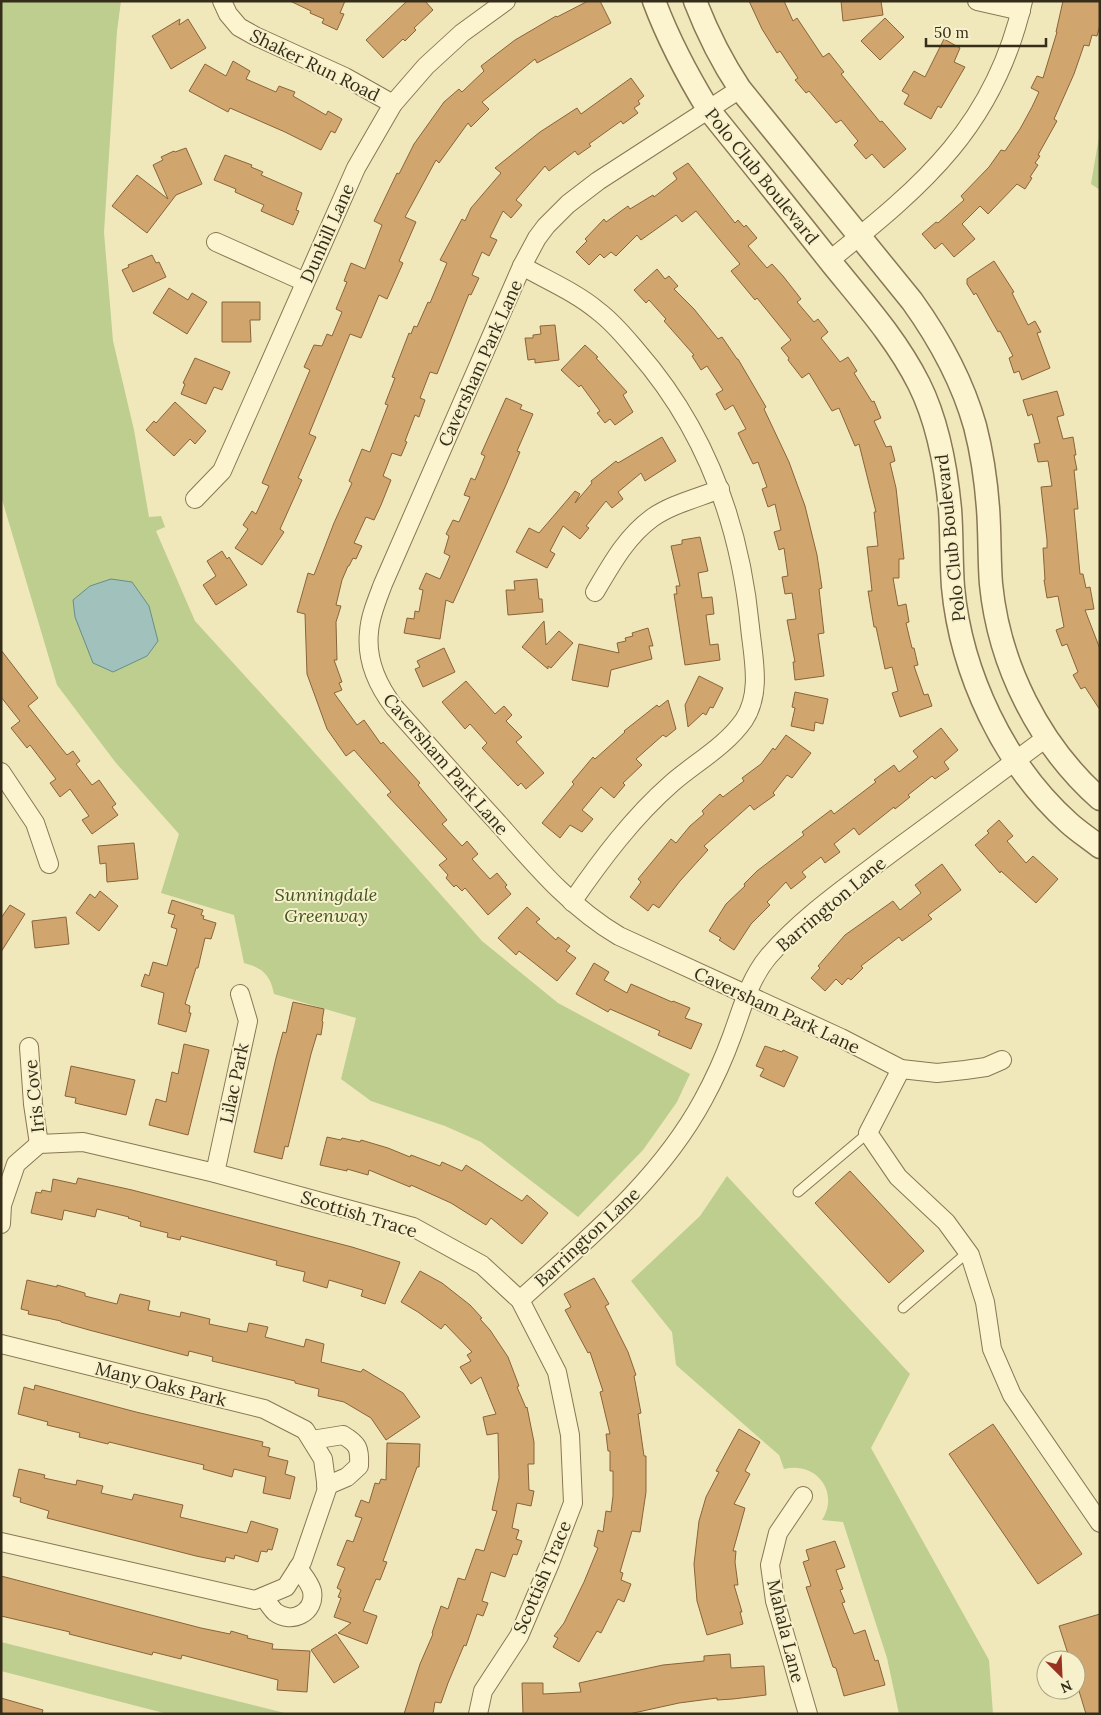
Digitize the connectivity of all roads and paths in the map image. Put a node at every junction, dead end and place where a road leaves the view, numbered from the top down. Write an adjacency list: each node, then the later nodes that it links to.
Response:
1 (222, 1): 8 (street, Shaker Run Road)
2 (506, 1): 8 (street, Dunhill Lane)
3 (654, 1): 9 (street, Polo Club Boulevard)
4 (695, 1): 7 (street, Polo Club Boulevard)
5 (977, 1): 6 (street)
6 (1022, 6): 10 (street)
7 (740, 89): 9 (street, Caversham Park Lane); 10 (street, Polo Club Boulevard)
8 (393, 104): 14 (street, Dunhill Lane)
9 (708, 110): 12 (street, Polo Club Boulevard); 13 (street, Caversham Park Lane)
10 (859, 236): 12 (street); 18 (street, Polo Club Boulevard)
11 (216, 242): 14 (street)
12 (830, 260): 19 (street, Polo Club Boulevard)
13 (522, 266): 15 (street); 24 (street, Caversham Park Lane)
14 (305, 282): 16 (street, Dunhill Lane)
15 (720, 489): 17 (street); 24 (street)
16 (195, 499)
17 (595, 592)
18 (1046, 738): 19 (street, Barrington Lane); 21 (street, Polo Club Boulevard)
19 (1016, 760): 22 (street, Polo Club Boulevard); 26 (street, Barrington Lane)
20 (2, 776): 23 (street)
21 (1100, 800)
22 (1100, 847)
23 (49, 864)
24 (572, 902): 26 (street, Caversham Park Lane)
25 (240, 994): 32 (street, Lilac Park)
26 (746, 995): 29 (street, Caversham Park Lane); 36 (street, Barrington Lane)
27 (29, 1047): 31 (street, Iris Cove)
28 (1002, 1060): 29 (street, Caversham Park Lane)
29 (901, 1070): 30 (street)
30 (868, 1133): 33 (lane); 35 (street)
31 (39, 1144): 32 (street, Scottish Trace); 34 (street)
32 (215, 1173): 36 (street, Scottish Trace)
33 (798, 1192)
34 (1, 1224)
35 (968, 1252): 37 (lane); 42 (street)
36 (520, 1300): 46 (street, Scottish Trace)
37 (903, 1308)
38 (1, 1344): 39 (street, Many Oaks Park)
39 (312, 1440): 40 (street, Many Oaks Park); 40 (street)
40 (326, 1486): 44 (street, Many Oaks Park)
41 (803, 1496): 47 (street, Mahala Lane)
42 (1100, 1523)
43 (1, 1542): 45 (street, Many Oaks Park)
44 (298, 1568): 45 (street, Many Oaks Park); 45 (street)
45 (263, 1597)
46 (478, 1714)
47 (808, 1714)

